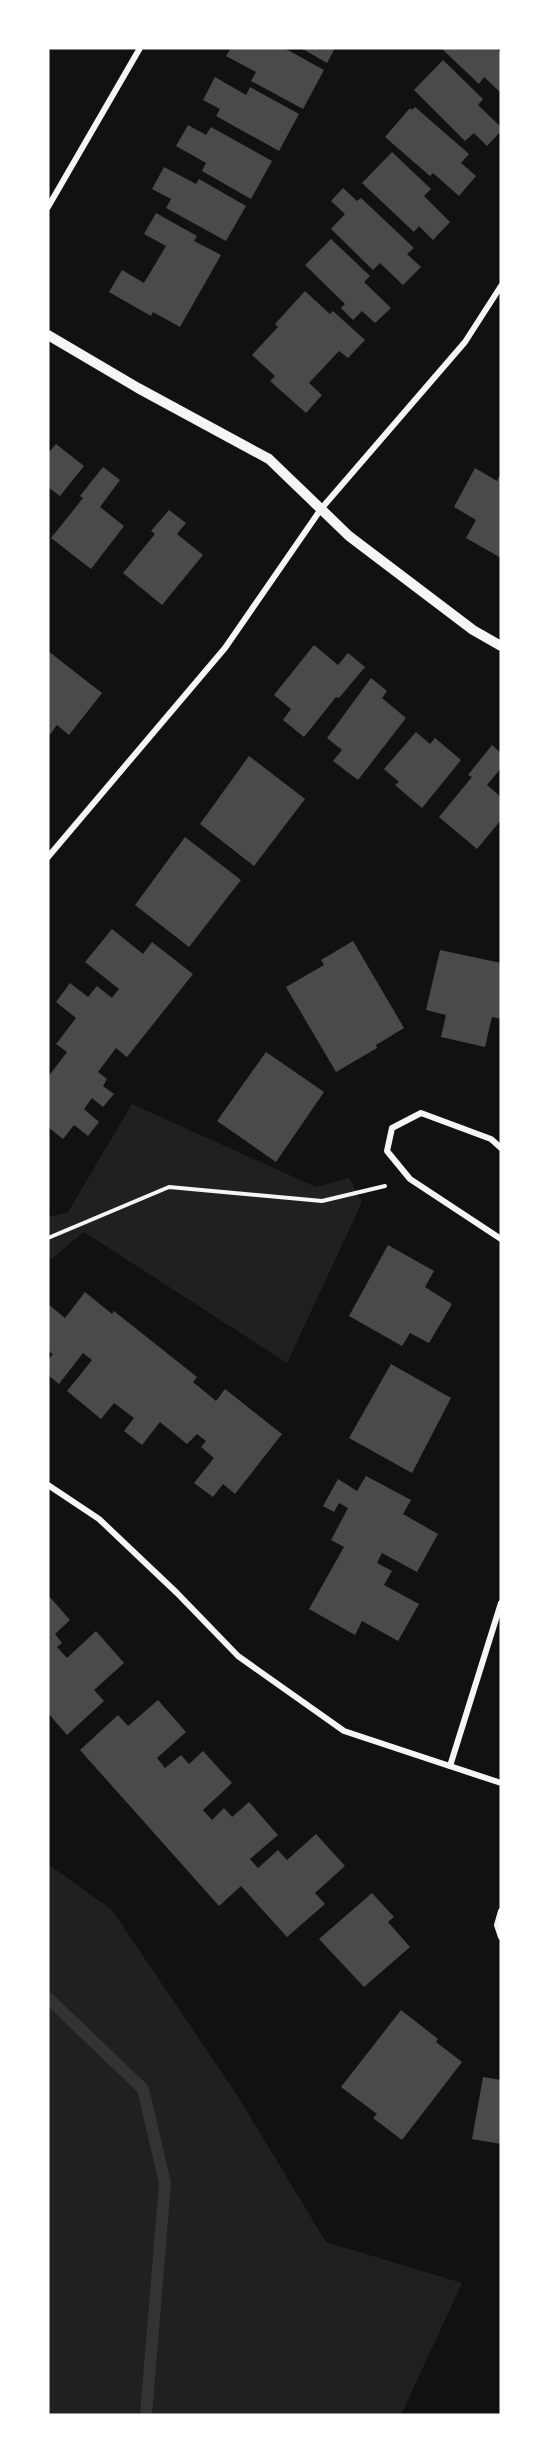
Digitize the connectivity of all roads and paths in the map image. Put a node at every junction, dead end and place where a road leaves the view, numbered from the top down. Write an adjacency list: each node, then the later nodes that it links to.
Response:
1 (140, 48): 2 (street)
2 (48, 207)
3 (501, 286): 5 (street)
4 (48, 335): 5 (street)
5 (321, 509): 6 (street); 7 (street)
6 (501, 646)
7 (48, 857)
8 (501, 1148): 9 (street)
9 (410, 1179): 10 (path); 11 (street)
10 (48, 1238)
11 (501, 1239)
12 (48, 1485): 14 (street)
13 (501, 1603): 14 (street)
14 (450, 1767): 15 (street)
15 (501, 1783)
16 (501, 1911): 17 (street)
17 (501, 1937)

